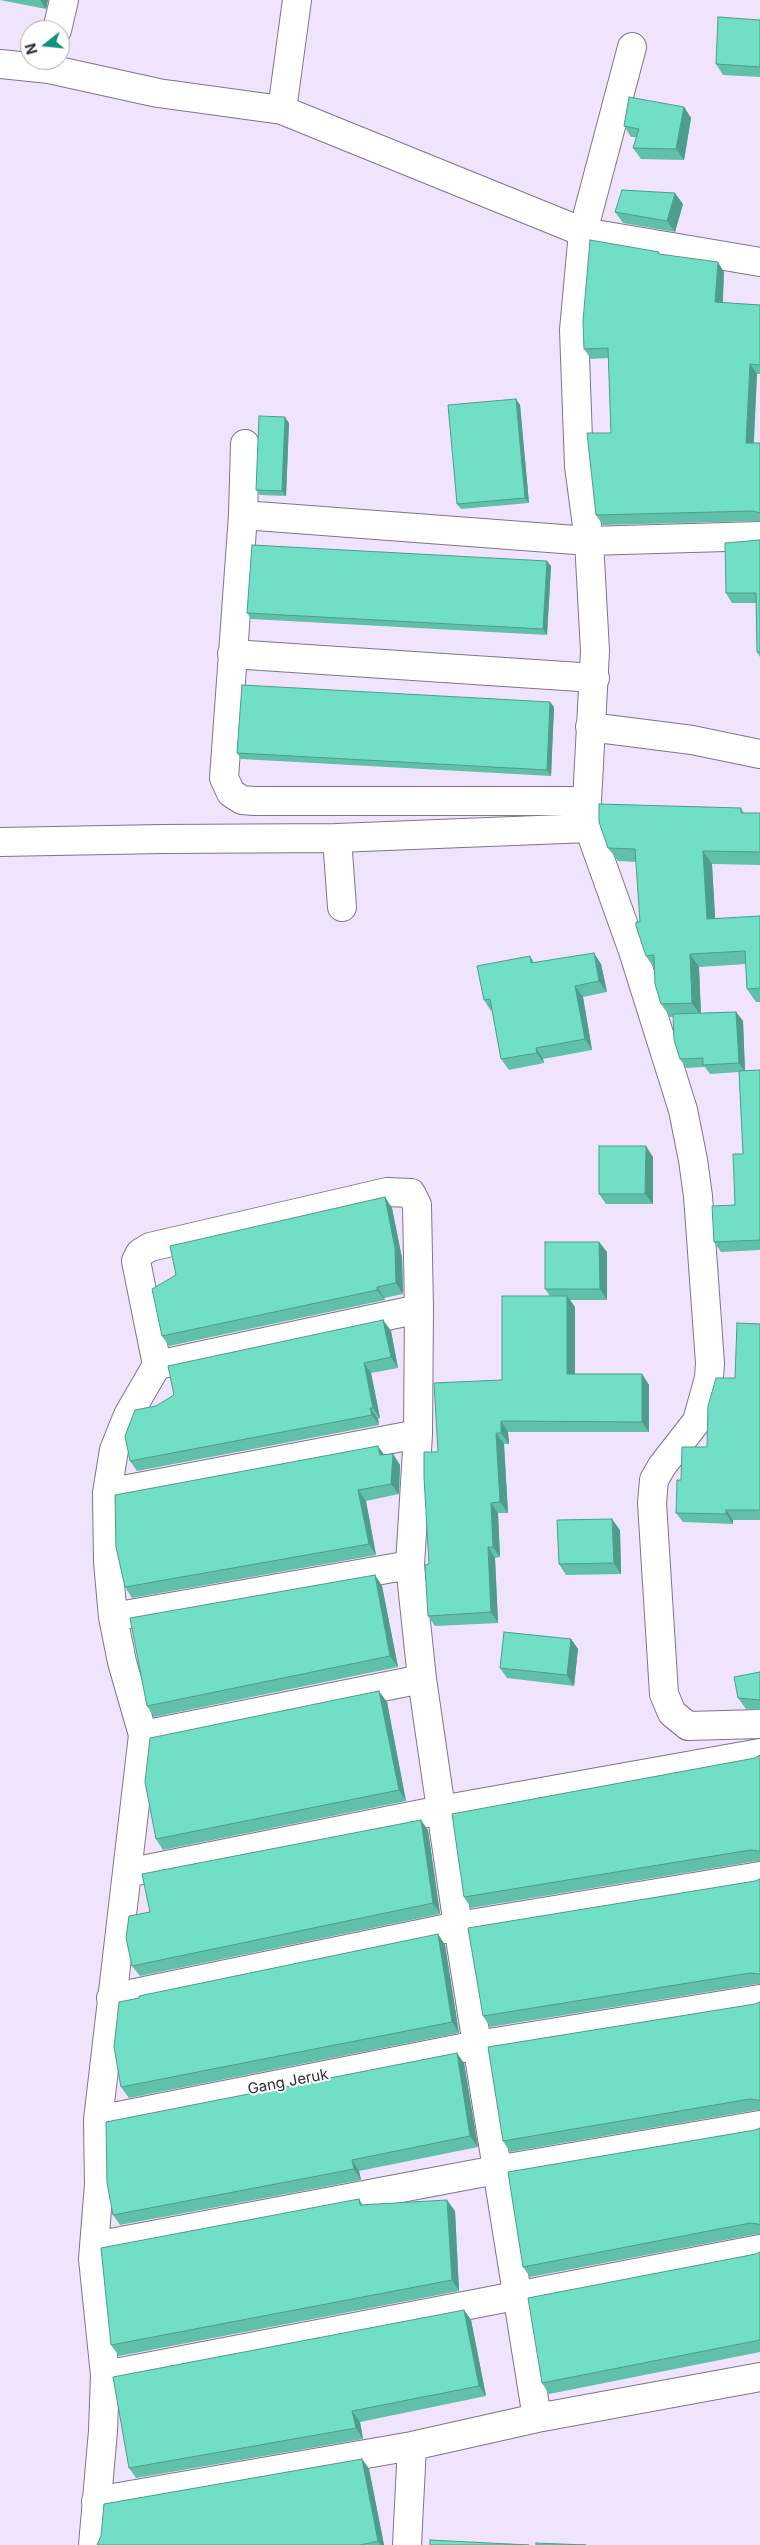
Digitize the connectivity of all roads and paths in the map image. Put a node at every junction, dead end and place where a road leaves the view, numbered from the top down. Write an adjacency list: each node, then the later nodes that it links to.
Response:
1 (64, 0): 3 (street)
2 (297, 0): 8 (street)
3 (59, 20)
4 (632, 47): 9 (street)
5 (0, 64): 6 (street)
6 (20, 64)
7 (69, 70): 8 (street)
8 (282, 110): 9 (street)
9 (583, 232): 10 (street); 14 (street)
10 (760, 262)
11 (245, 444): 12 (street)
12 (243, 515): 14 (street); 15 (street)
13 (760, 536): 14 (street)
14 (589, 541): 16 (street)
15 (232, 654): 16 (street); 19 (street)
16 (595, 678): 17 (street)
17 (590, 727): 18 (street); 19 (street)
18 (760, 754)
19 (587, 801): 20 (street)
20 (589, 828): 21 (street); 31 (street)
21 (337, 838): 22 (street); 23 (street)
22 (0, 842)
23 (342, 907)
24 (419, 1309): 25 (street); 25 (street); 26 (street)
25 (157, 1365): 27 (street)
26 (418, 1434): 27 (street); 28 (street)
27 (107, 1493): 29 (street)
28 (410, 1565): 29 (street); 30 (street)
29 (113, 1617): 32 (street)
30 (422, 1680): 32 (street); 34 (street)
31 (760, 1724)
32 (143, 1735): 35 (street)
33 (760, 1753): 34 (street)
34 (441, 1810): 35 (street); 37 (street)
35 (127, 1873): 38 (street)
36 (760, 1876): 37 (street)
37 (458, 1926): 38 (street); 40 (street)
38 (111, 1998): 41 (street)
39 (760, 2000): 40 (street, Gang Jeruk)
40 (477, 2045): 41 (street, Gang Jeruk); 43 (street)
41 (98, 2120): 44 (street)
42 (760, 2125): 43 (street)
43 (496, 2170): 44 (street); 46 (street)
44 (95, 2246): 47 (street)
45 (760, 2249): 46 (street)
46 (516, 2296): 47 (street); 49 (street)
47 (105, 2375): 51 (street)
48 (760, 2377): 49 (street)
49 (537, 2418): 50 (street)
50 (412, 2446): 51 (street); 53 (street)
51 (96, 2501): 52 (street)
52 (93, 2545)
53 (407, 2545)

